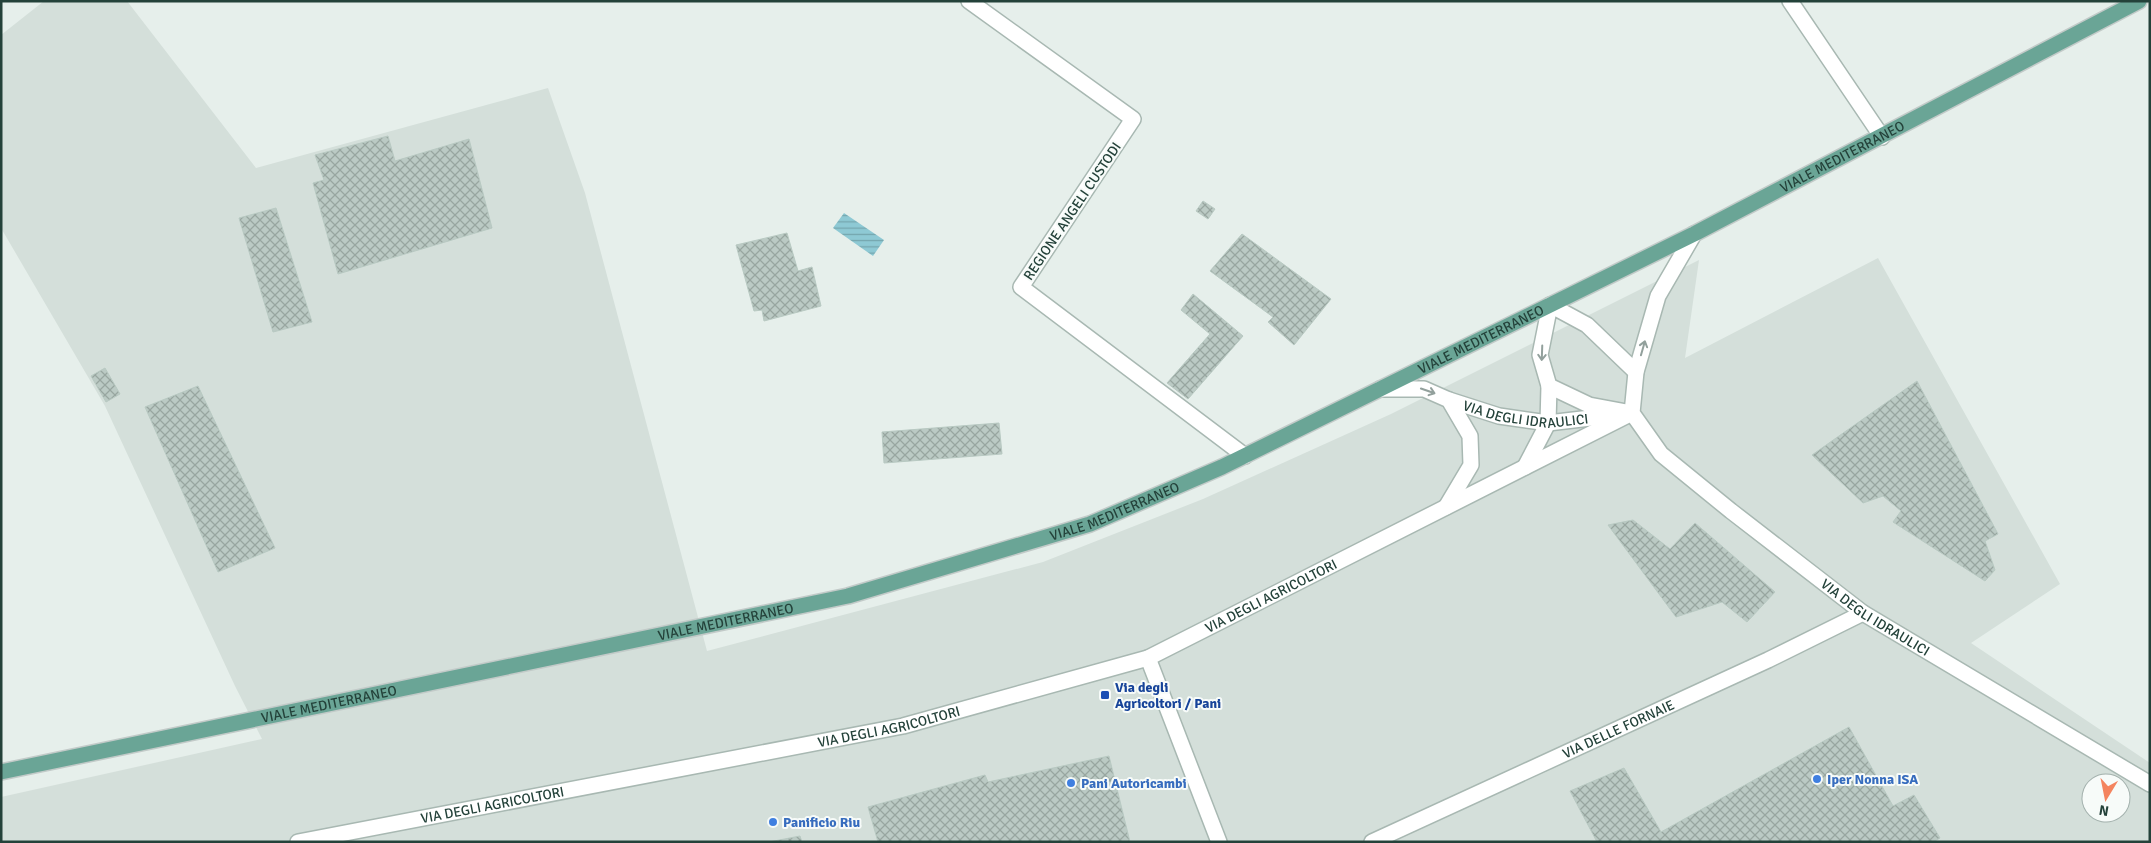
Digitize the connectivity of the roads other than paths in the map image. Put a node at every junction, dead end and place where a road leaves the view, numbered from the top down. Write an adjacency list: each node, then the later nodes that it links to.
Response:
1 (969, 1): 13 (street, REGIONE ANGELI CUSTODI)
2 (1790, 1): 4 (street)
3 (2139, 1): 4 (main road, VIALE MEDITERRANEO)
4 (1882, 137): 5 (main road, VIALE MEDITERRANEO)
5 (1694, 234): 6 (main road, VIALE MEDITERRANEO); 7 (street, one-way to 5)
6 (1550, 305): 7 (street); 8 (street, VIA DEGLI IDRAULICI, one-way to 8); 9 (main road, VIALE MEDITERRANEO)
7 (1636, 372): 11 (street)
8 (1549, 386): 11 (street, VIA DEGLI IDRAULICI); 12 (street)
9 (1380, 389): 10 (street, one-way to 10); 13 (main road, VIALE MEDITERRANEO)
10 (1450, 400): 12 (street, VIA DEGLI IDRAULICI); 15 (street)
11 (1632, 413): 12 (street, VIA DEGLI IDRAULICI); 14 (street, VIA DEGLI AGRICOLTORI); 16 (street, VIA DEGLI IDRAULICI)
12 (1548, 423): 14 (street)
13 (1245, 456): 18 (main road, VIALE MEDITERRANEO)
14 (1525, 466): 15 (street, VIA DEGLI AGRICOLTORI)
15 (1446, 507): 17 (street, VIA DEGLI AGRICOLTORI)
16 (1863, 613): 19 (street, VIA DEGLI IDRAULICI); 22 (street, VIA DELLE FORNAIE)
17 (1148, 658): 20 (street, VIA DEGLI AGRICOLTORI); 21 (street)
18 (1, 772)
19 (2150, 784)
20 (298, 842)
21 (1219, 842)
22 (1372, 842)

